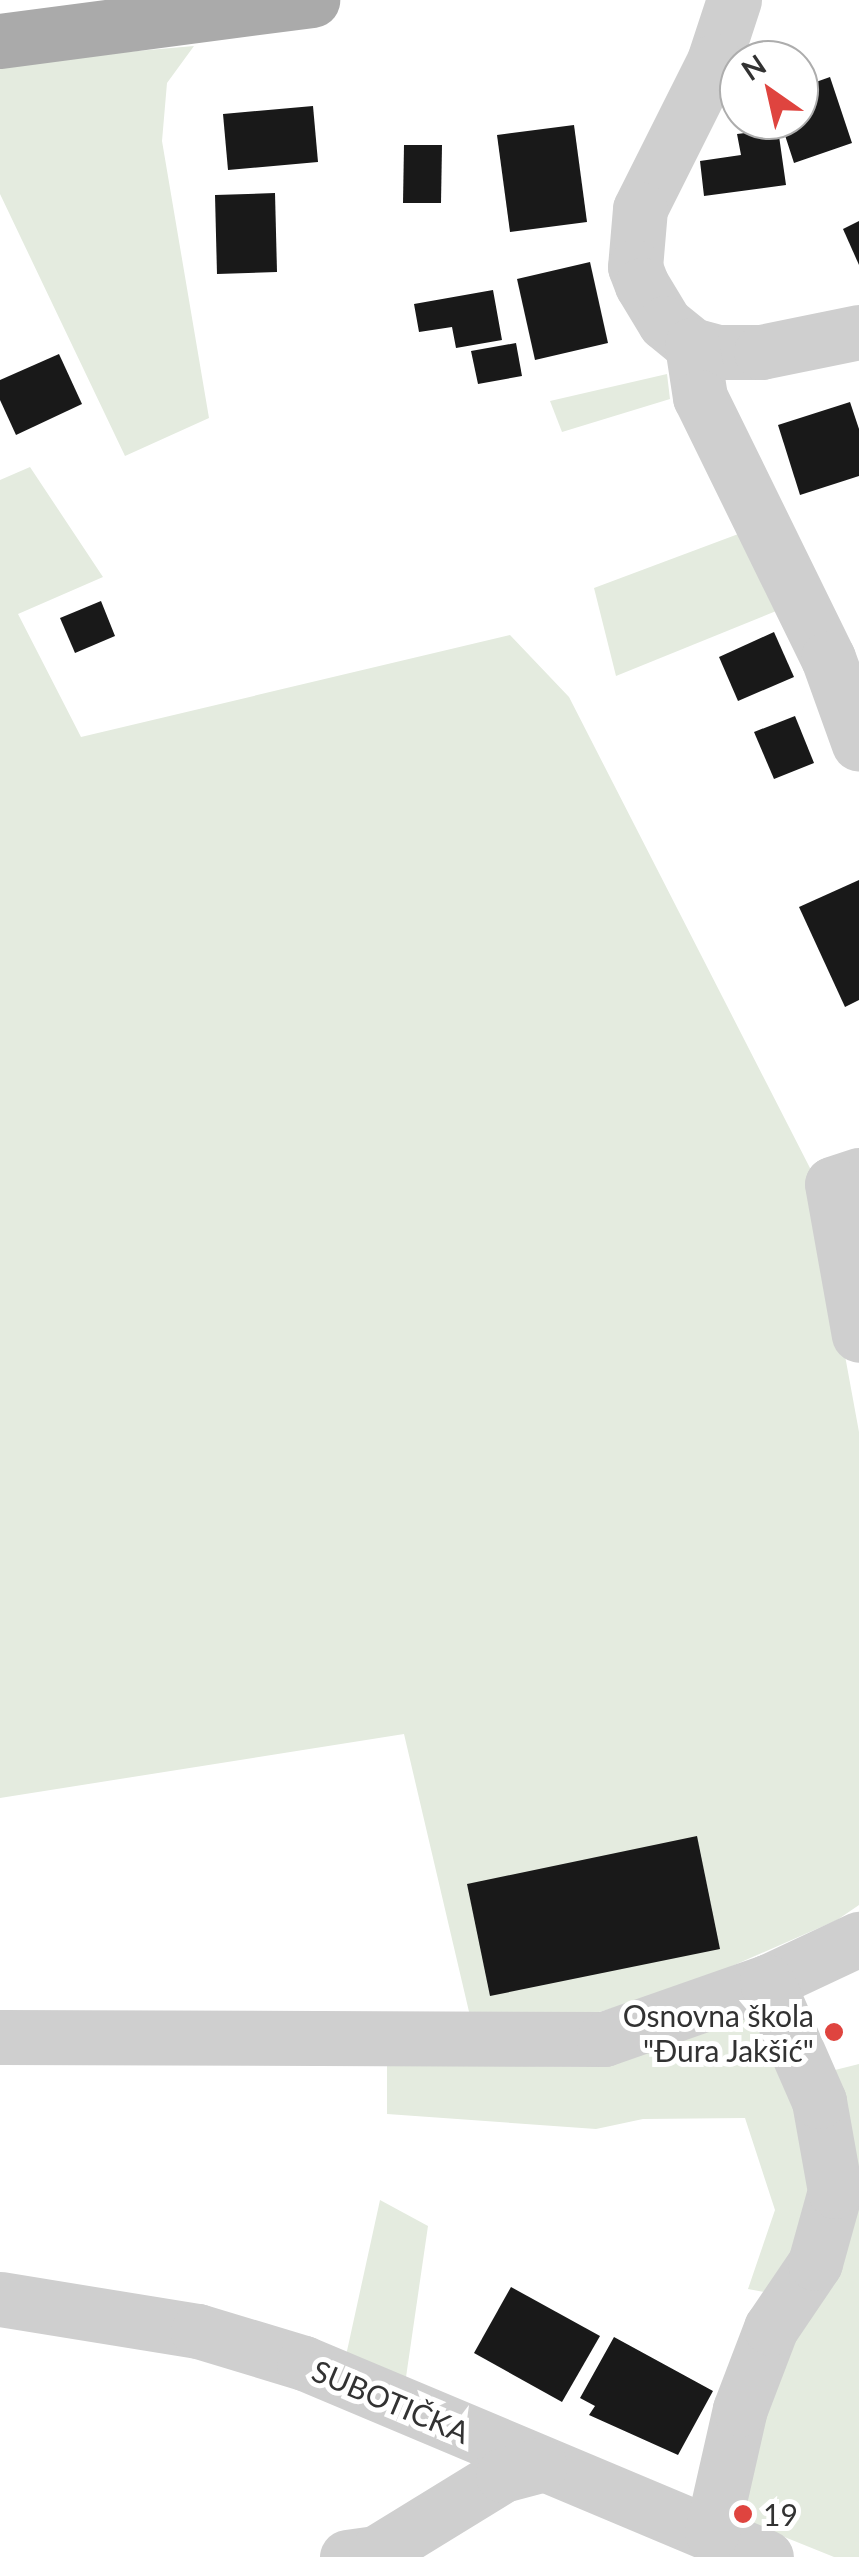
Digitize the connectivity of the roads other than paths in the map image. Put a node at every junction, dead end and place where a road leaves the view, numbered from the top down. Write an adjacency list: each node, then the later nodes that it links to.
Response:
1 (312, 0): 3 (main road)
2 (734, 0): 6 (street)
3 (194, 9): 4 (main road)
4 (0, 41)
5 (859, 332): 6 (street)
6 (692, 345): 7 (street)
7 (859, 744)
8 (859, 1175): 9 (street)
9 (859, 1335)
10 (859, 1939): 11 (street)
11 (766, 1982): 12 (street); 15 (street)
12 (0, 2037)
13 (0, 2298): 14 (street, SUBOTIČKA)
14 (540, 2465): 15 (street, SUBOTIČKA); 16 (street)
15 (712, 2532): 17 (street, SUBOTIČKA)
16 (347, 2557)
17 (766, 2557)

